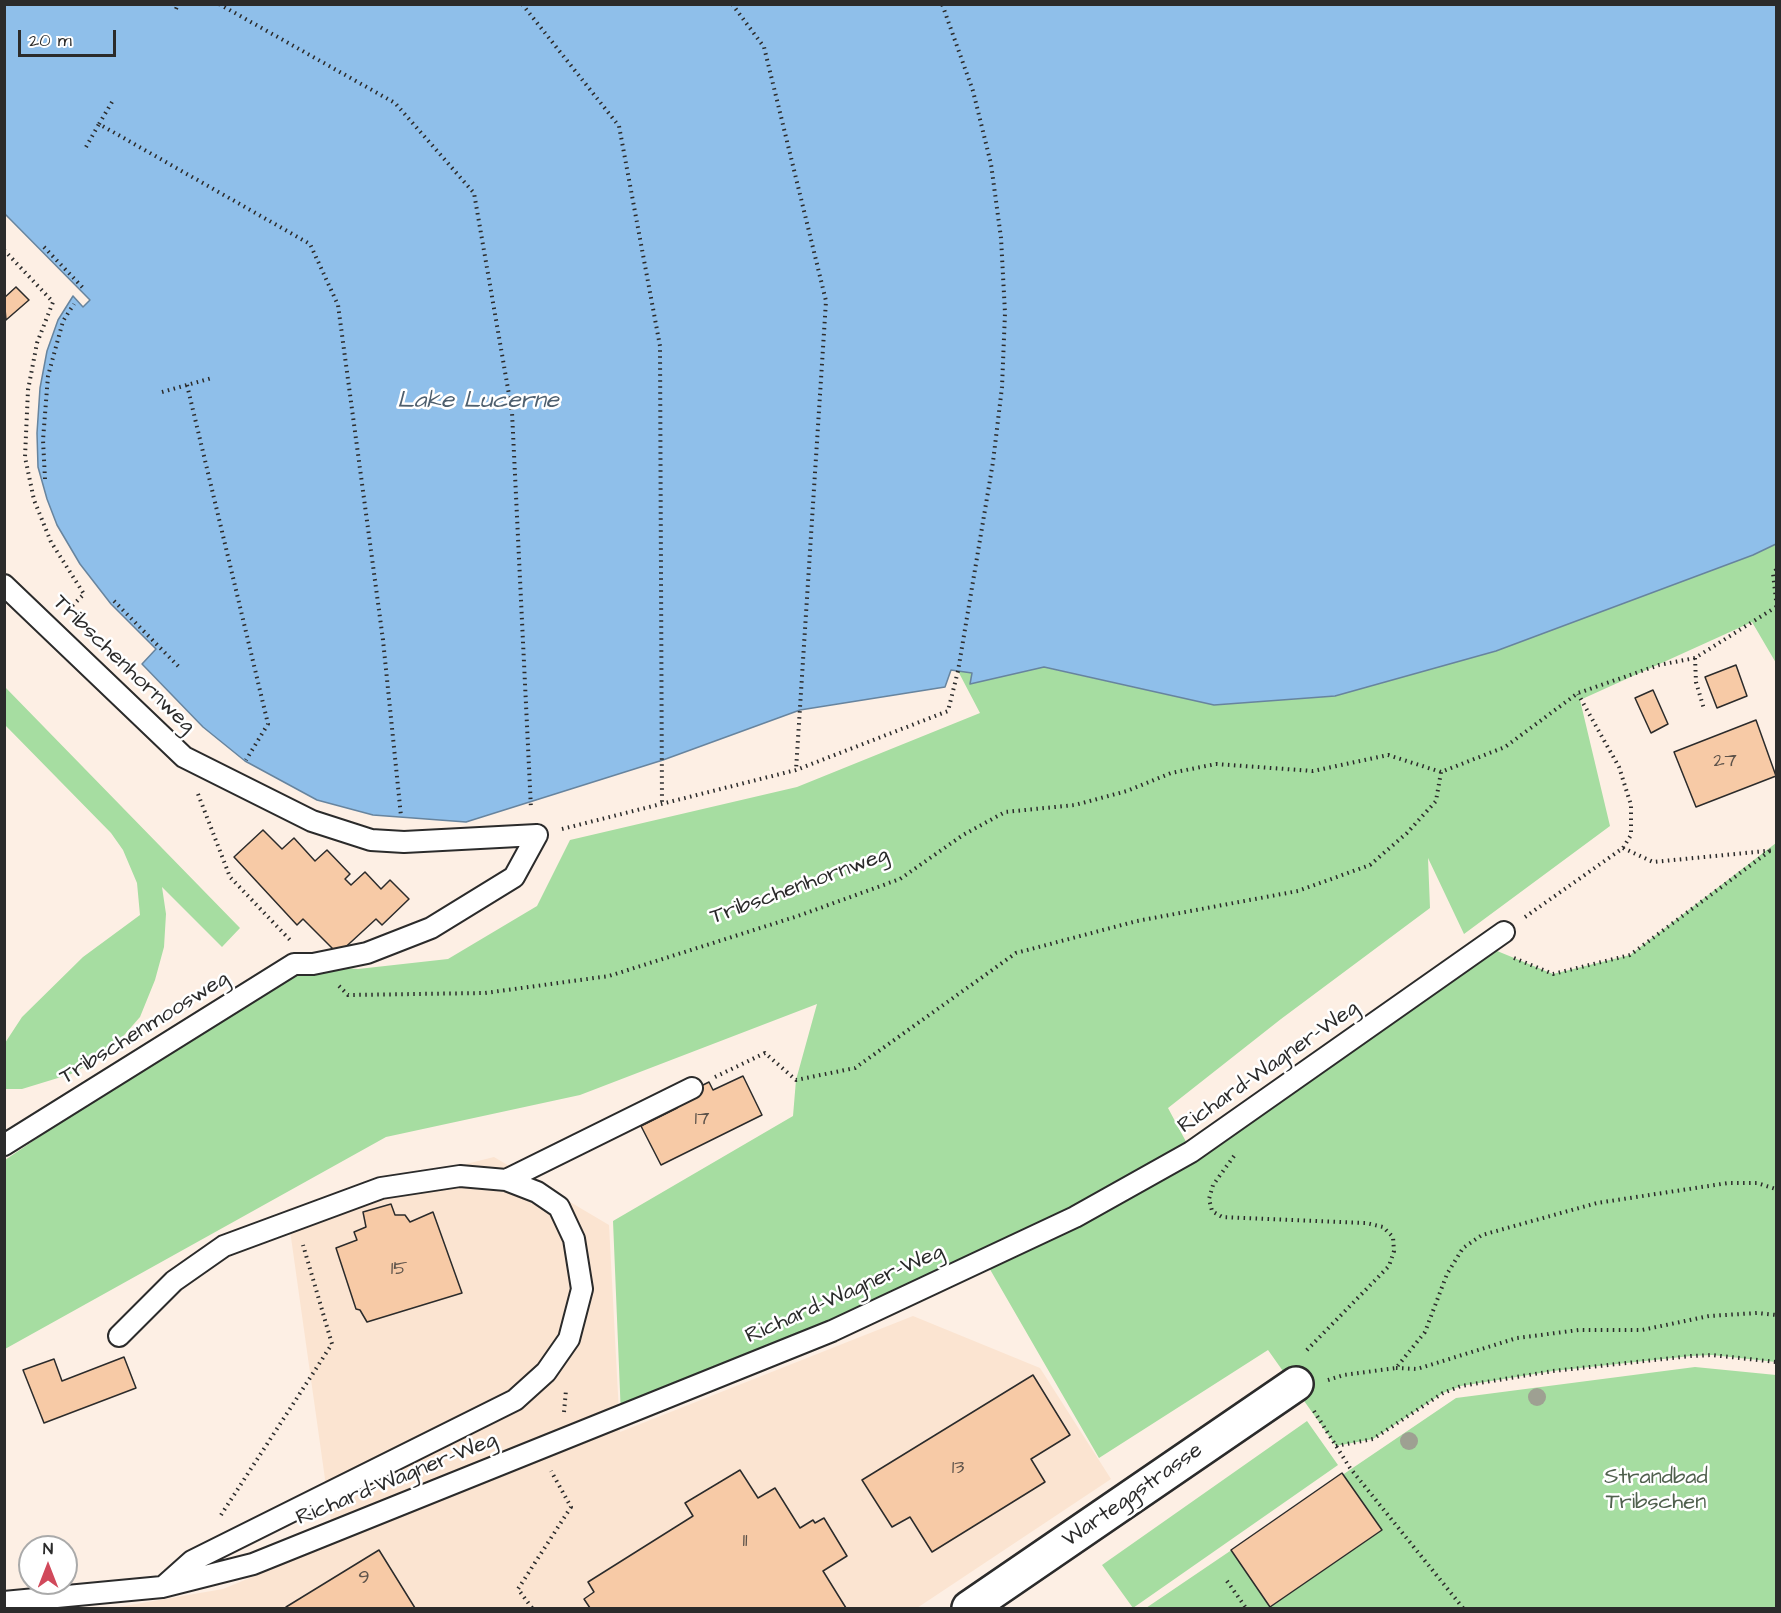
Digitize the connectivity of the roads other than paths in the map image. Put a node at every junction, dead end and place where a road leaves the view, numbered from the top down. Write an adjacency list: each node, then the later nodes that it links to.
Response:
1 (4, 585): 2 (lane, Tribschenhornweg)
2 (537, 835): 5 (lane, Tribschenmoosweg)
3 (1504, 932): 9 (lane, Richard-Wagner-Weg)
4 (692, 1088): 6 (lane)
5 (4, 1145)
6 (506, 1180): 7 (lane); 9 (lane)
7 (119, 1336)
8 (1307, 1373): 11 (street, Warteggstrasse)
9 (162, 1587): 10 (lane, Richard-Wagner-Weg)
10 (4, 1602)
11 (969, 1608)

